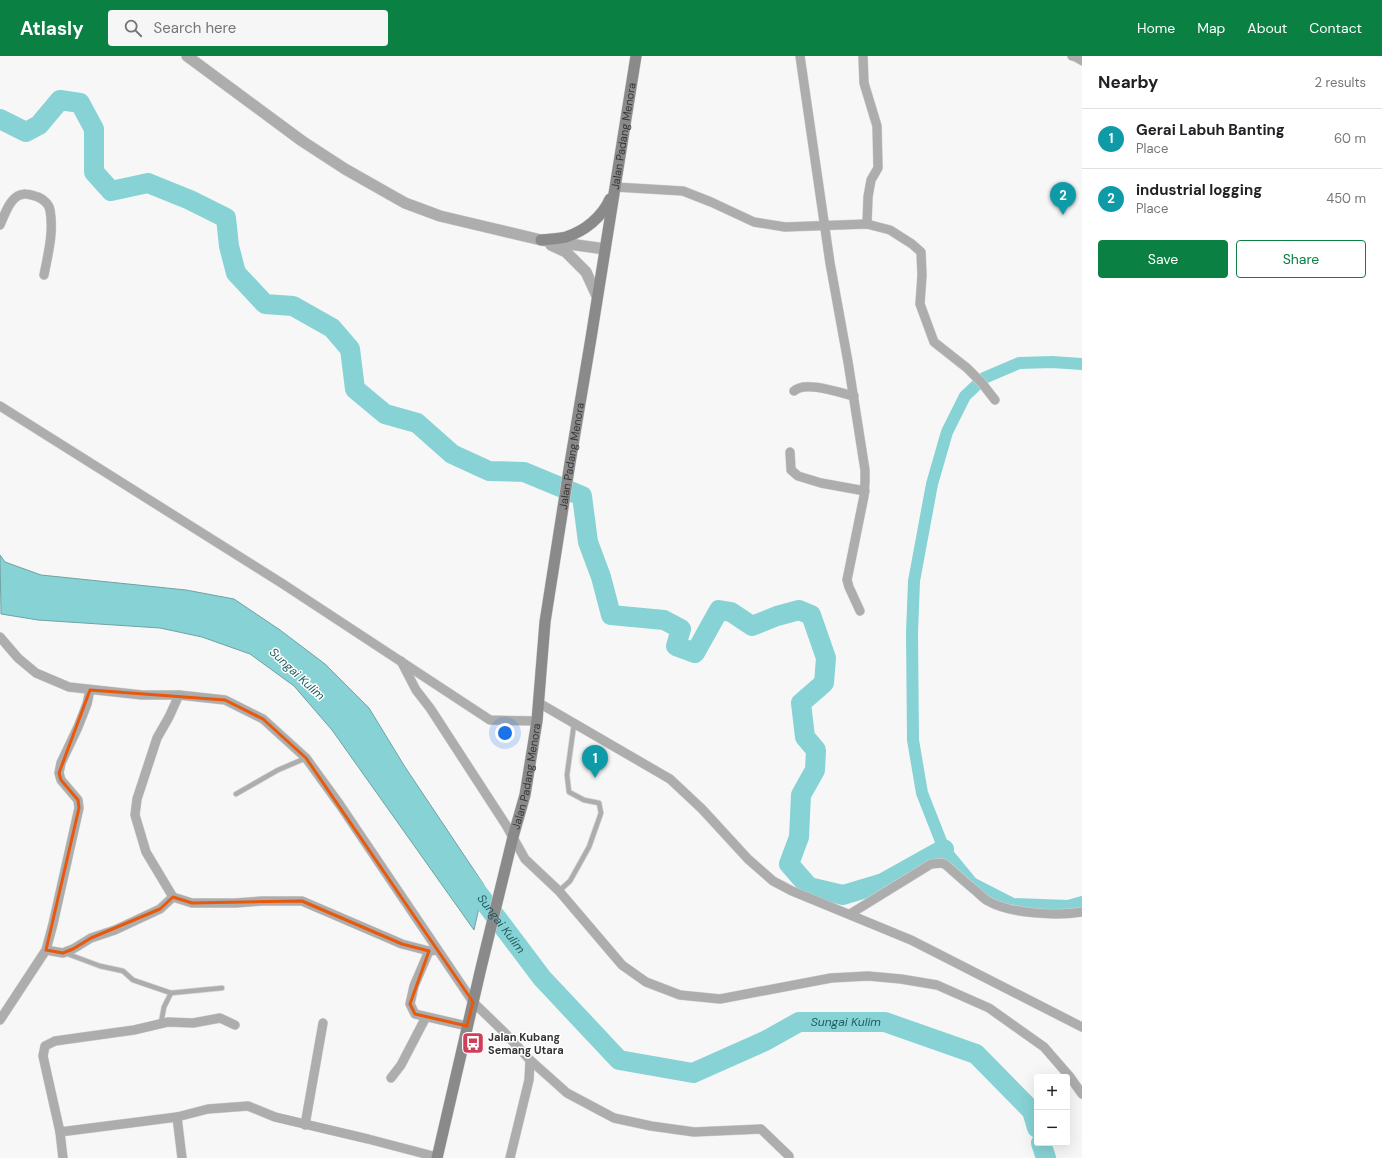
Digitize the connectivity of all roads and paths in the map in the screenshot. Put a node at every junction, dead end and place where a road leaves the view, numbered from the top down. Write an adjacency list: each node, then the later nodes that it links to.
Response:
1 (187, 56): 13 (street)
2 (636, 56): 9 (main road, Jalan Padang Menora)
3 (800, 56): 12 (street)
4 (863, 56): 10 (street)
5 (1069, 56): 8 (lane)
6 (1072, 56): 7 (street)
7 (1082, 56)
8 (1082, 63)
9 (615, 187): 12 (street); 13 (main road); 14 (main road, Jalan Padang Menora)
10 (867, 224): 12 (street); 19 (street)
11 (0, 225): 15 (street)
12 (825, 225): 18 (street)
13 (541, 240): 14 (street); 16 (street)
14 (605, 249): 16 (main road, Jalan Padang Menora)
15 (44, 275)
16 (597, 296): 28 (main road, Jalan Padang Menora)
17 (794, 391): 18 (street)
18 (854, 396): 22 (street)
19 (995, 400)
20 (0, 406): 25 (street)
21 (790, 452): 22 (street)
22 (864, 491): 23 (street)
23 (860, 611)
24 (0, 637): 26 (street)
25 (401, 661): 29 (street); 33 (street)
26 (90, 690): 27 (street); 38 (street)
27 (179, 695): 31 (street); 35 (street)
28 (539, 704): 29 (main road, Jalan Padang Menora); 30 (street)
29 (537, 720): 33 (main road, Jalan Padang Menora)
30 (574, 724): 34 (lane); 37 (street)
31 (306, 758): 32 (lane); 39 (street)
32 (236, 794)
33 (513, 837): 34 (street); 43 (main road, Jalan Padang Menora)
34 (559, 891): 53 (street)
35 (173, 897): 39 (street); 40 (street)
36 (1082, 912): 37 (street)
37 (850, 914): 50 (street)
38 (46, 950): 40 (street); 45 (street)
39 (433, 951): 43 (street); 44 (street)
40 (63, 953): 42 (lane)
41 (222, 988): 42 (lane)
42 (171, 993): 47 (lane)
43 (473, 1002): 49 (main road, Jalan Padang Menora); 51 (street)
44 (426, 1017): 49 (street); 52 (street)
45 (0, 1020)
46 (323, 1023): 55 (street)
47 (161, 1024): 48 (street); 56 (street)
48 (235, 1026)
49 (467, 1026): 57 (main road, Jalan Padang Menora)
50 (1082, 1027)
51 (530, 1060): 60 (street); 61 (street)
52 (391, 1078)
53 (1082, 1094)
54 (177, 1116): 55 (street); 56 (street); 59 (street)
55 (305, 1125): 57 (street)
56 (60, 1132): 58 (street)
57 (437, 1157)
58 (63, 1158)
59 (182, 1158)
60 (510, 1158)
61 (790, 1158)

